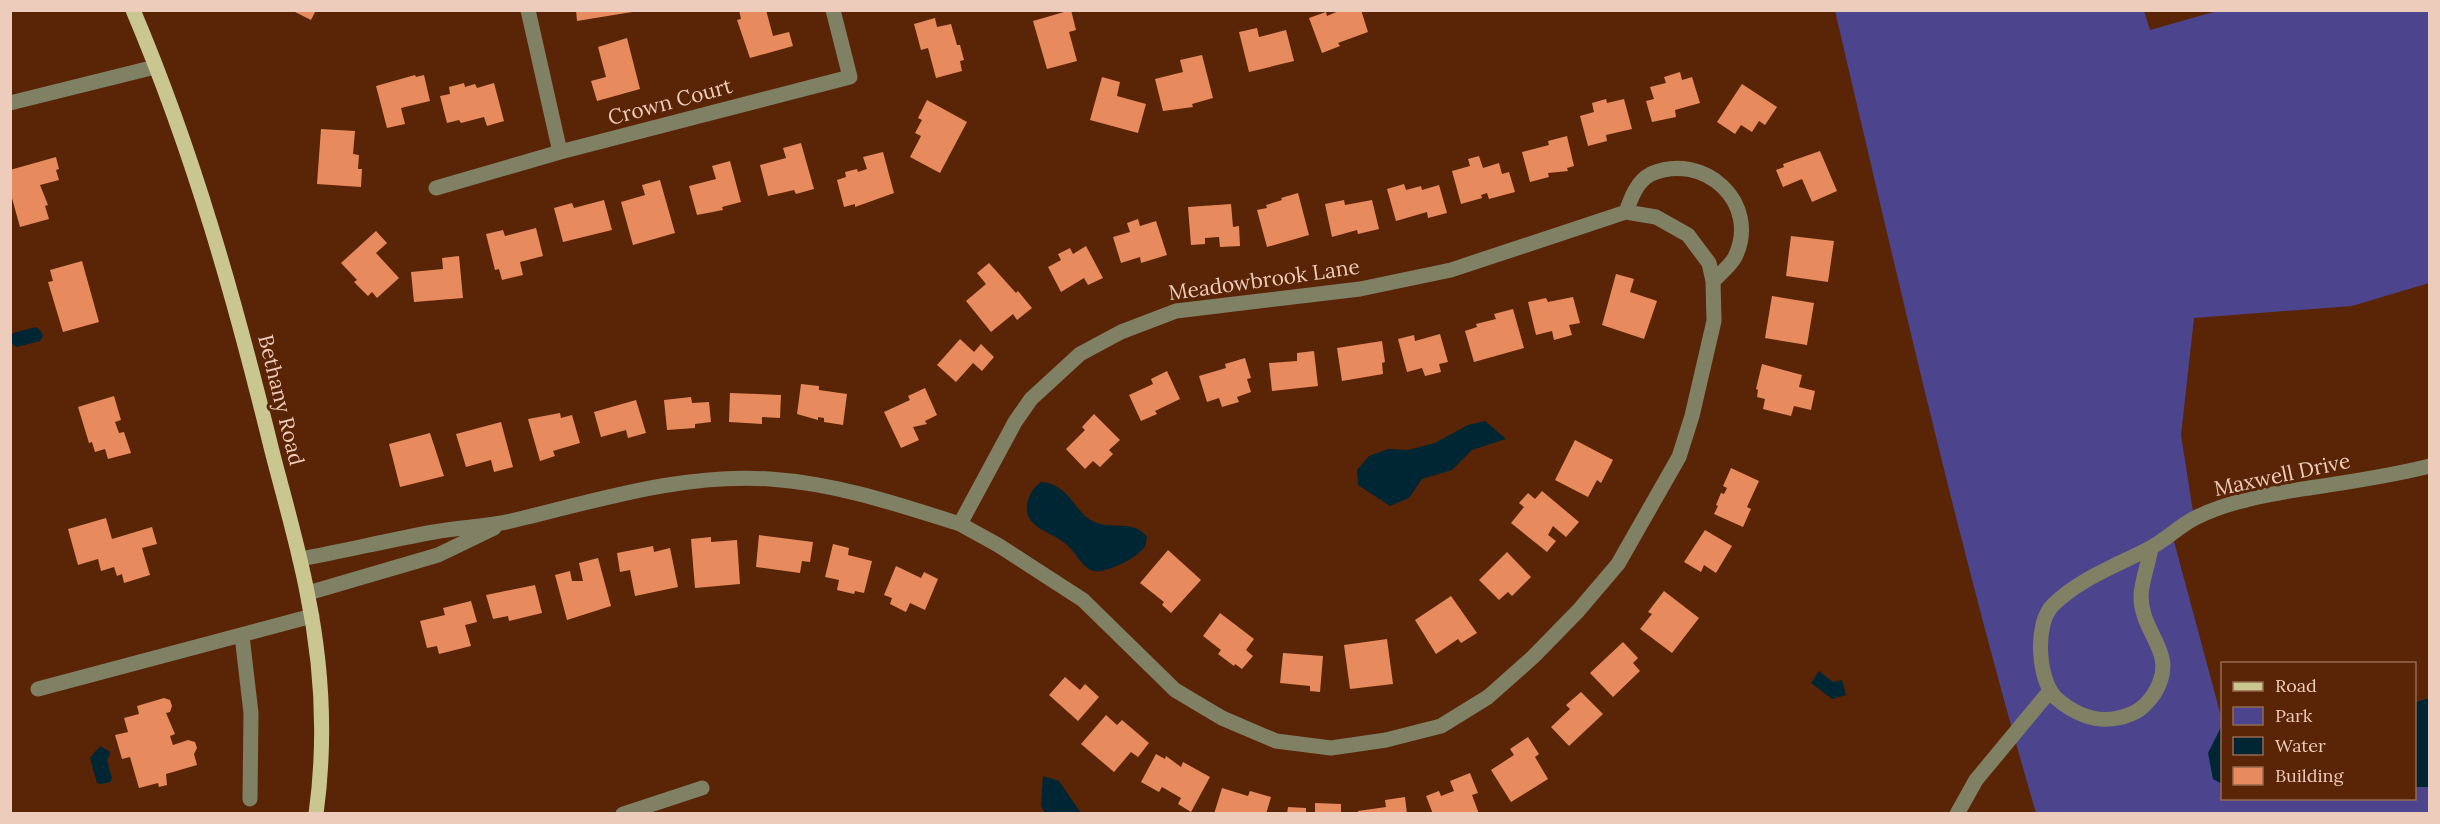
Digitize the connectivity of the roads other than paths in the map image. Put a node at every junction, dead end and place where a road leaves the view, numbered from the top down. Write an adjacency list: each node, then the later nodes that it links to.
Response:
1 (133, 10): 4 (main road, Bethany Road)
2 (528, 10): 6 (street)
3 (833, 10): 6 (street, Crown Court)
4 (155, 67): 5 (street); 14 (main road, Bethany Road)
5 (10, 103)
6 (560, 152): 7 (street, Crown Court)
7 (436, 188)
8 (1626, 212): 9 (street, Meadowbrook Lane); 9 (street); 12 (street, Meadowbrook Lane)
9 (1713, 280): 12 (street, Meadowbrook Lane)
10 (2430, 466): 13 (street, Maxwell Drive)
11 (507, 522): 12 (street, Meadowbrook Lane); 14 (street, Meadowbrook Lane); 15 (street, Meadowbrook Lane)
12 (960, 524)
13 (2151, 548): 19 (street, Maxwell Drive); 19 (street)
14 (300, 559): 15 (main road, Bethany Road)
15 (308, 593): 16 (main road, Bethany Road)
16 (312, 616): 17 (street); 22 (main road, Bethany Road)
17 (242, 636): 18 (street); 21 (street)
18 (38, 689)
19 (2049, 692): 24 (street)
20 (702, 788): 23 (street)
21 (250, 799)
22 (316, 813)
23 (623, 813)
24 (1957, 813)

